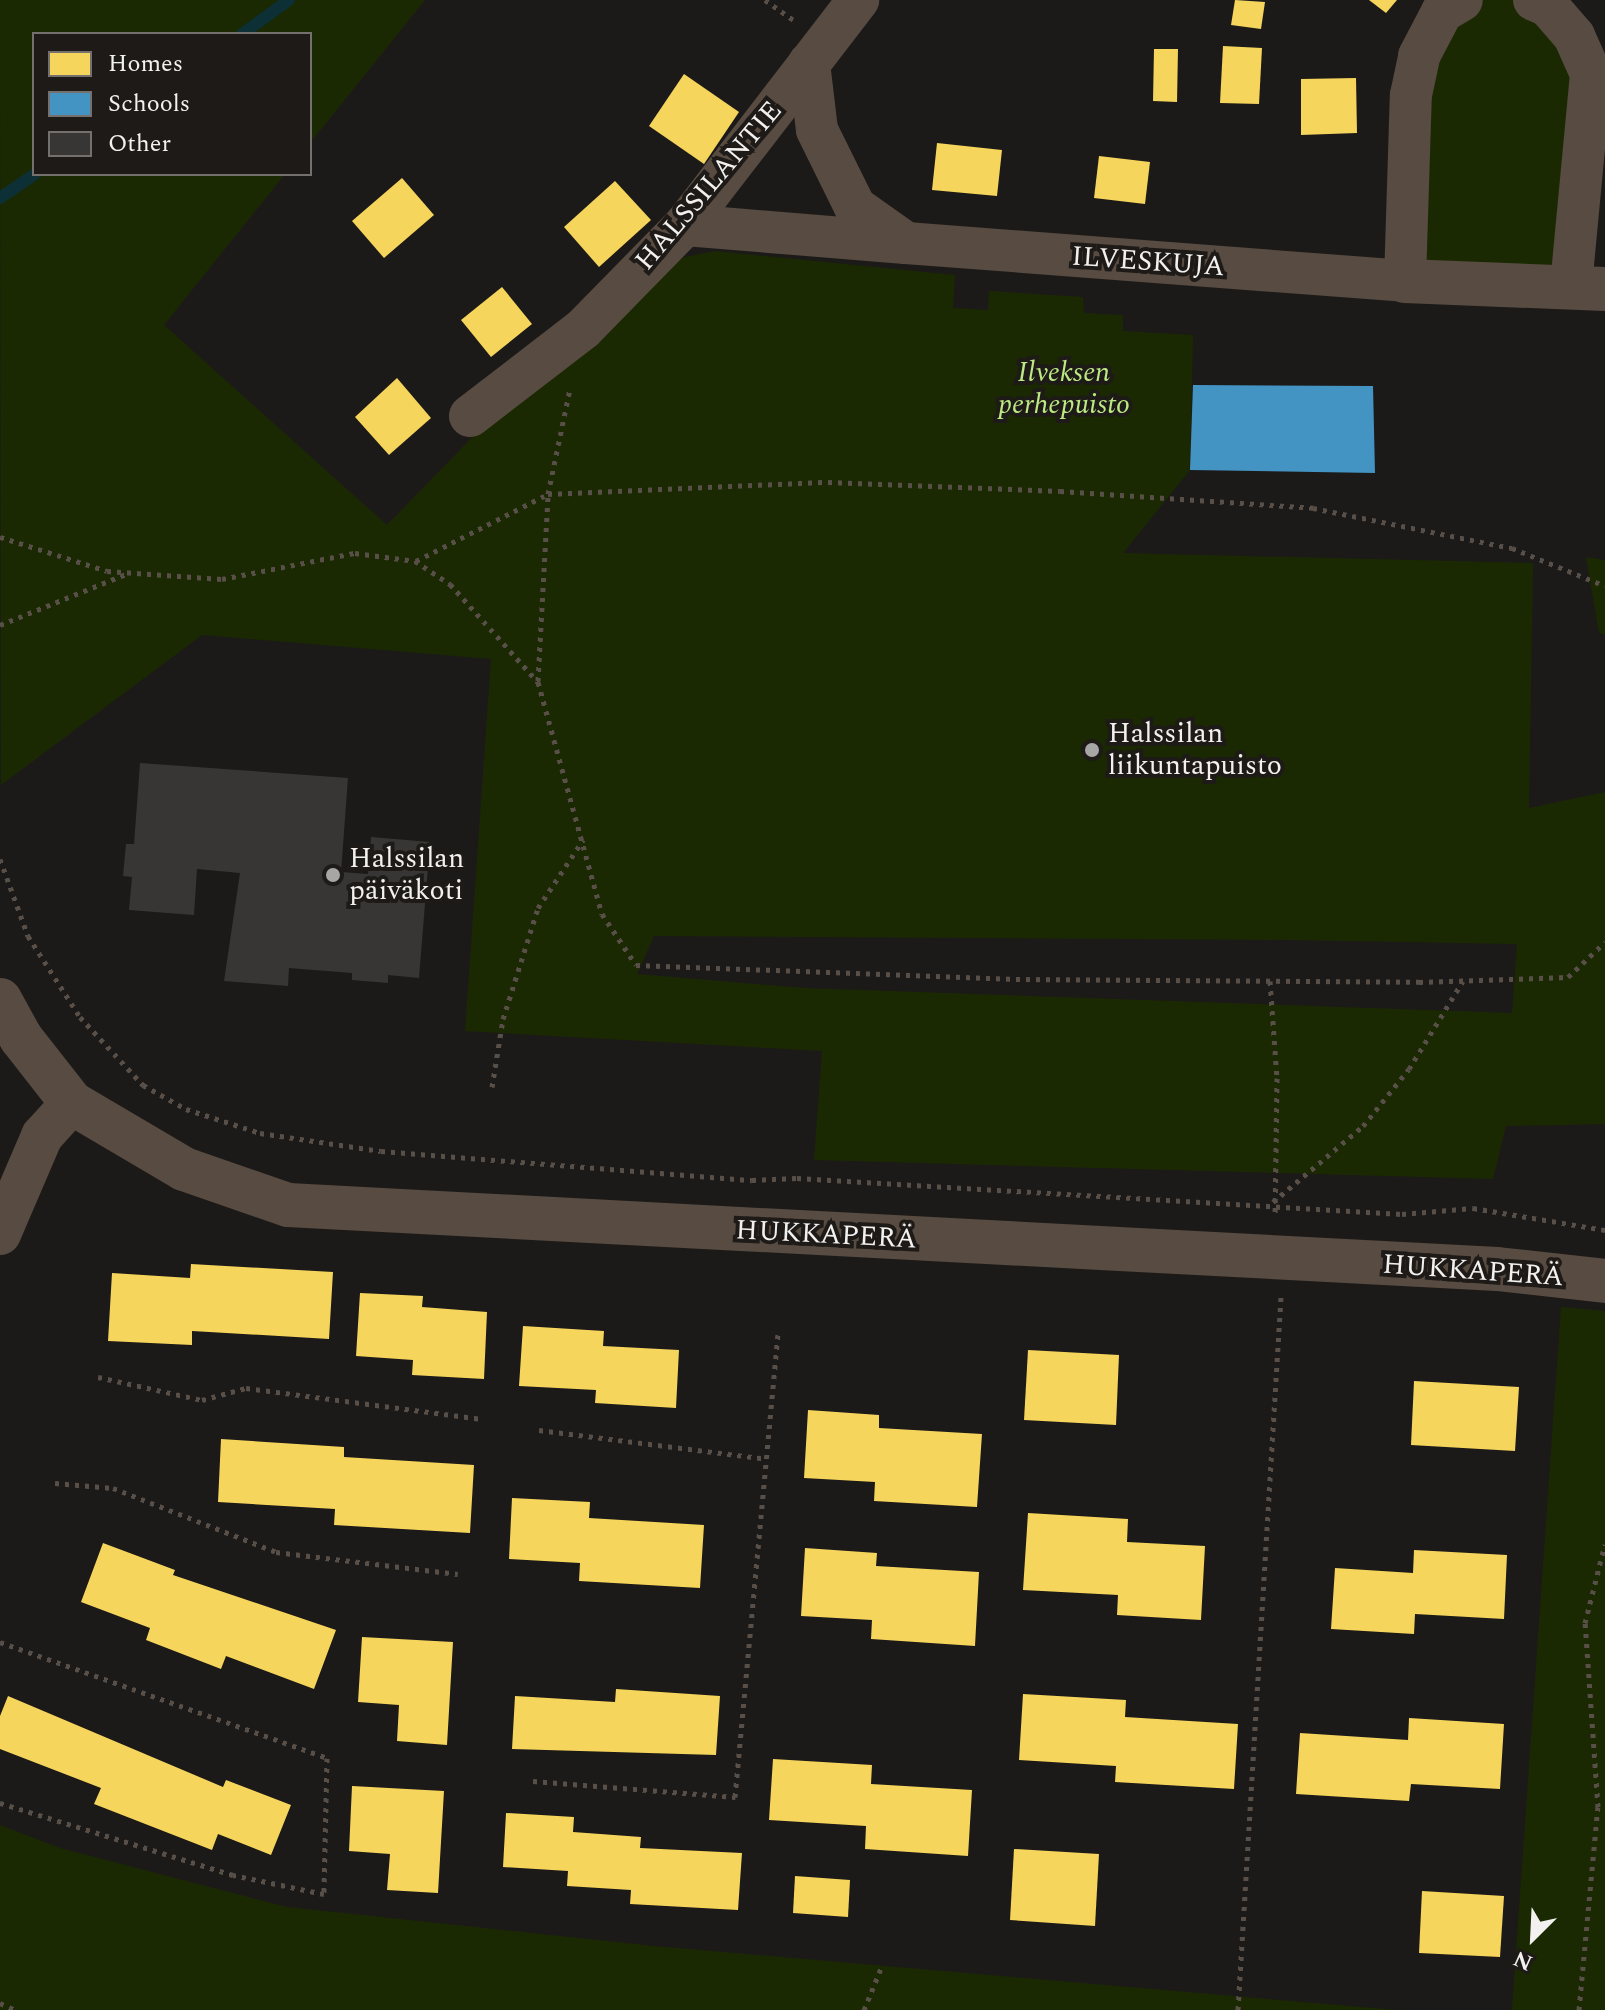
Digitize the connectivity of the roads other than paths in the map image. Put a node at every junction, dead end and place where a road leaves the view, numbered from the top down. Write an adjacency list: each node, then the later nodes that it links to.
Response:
1 (858, 0): 4 (street, HALSSILANTIE)
2 (1462, 0): 7 (street)
3 (1534, 0): 8 (street)
4 (809, 63): 5 (street, HALSSILANTIE); 6 (street)
5 (685, 225): 6 (street, ILVESKUJA); 9 (street, HALSSILANTIE)
6 (906, 243): 7 (street, ILVESKUJA)
7 (1405, 281): 8 (street, ILVESKUJA)
8 (1588, 288)
9 (470, 416)
10 (0, 1000): 11 (street)
11 (72, 1103): 12 (street); 13 (street, HUKKAPERÄ)
12 (0, 1234)
13 (1605, 1281)

